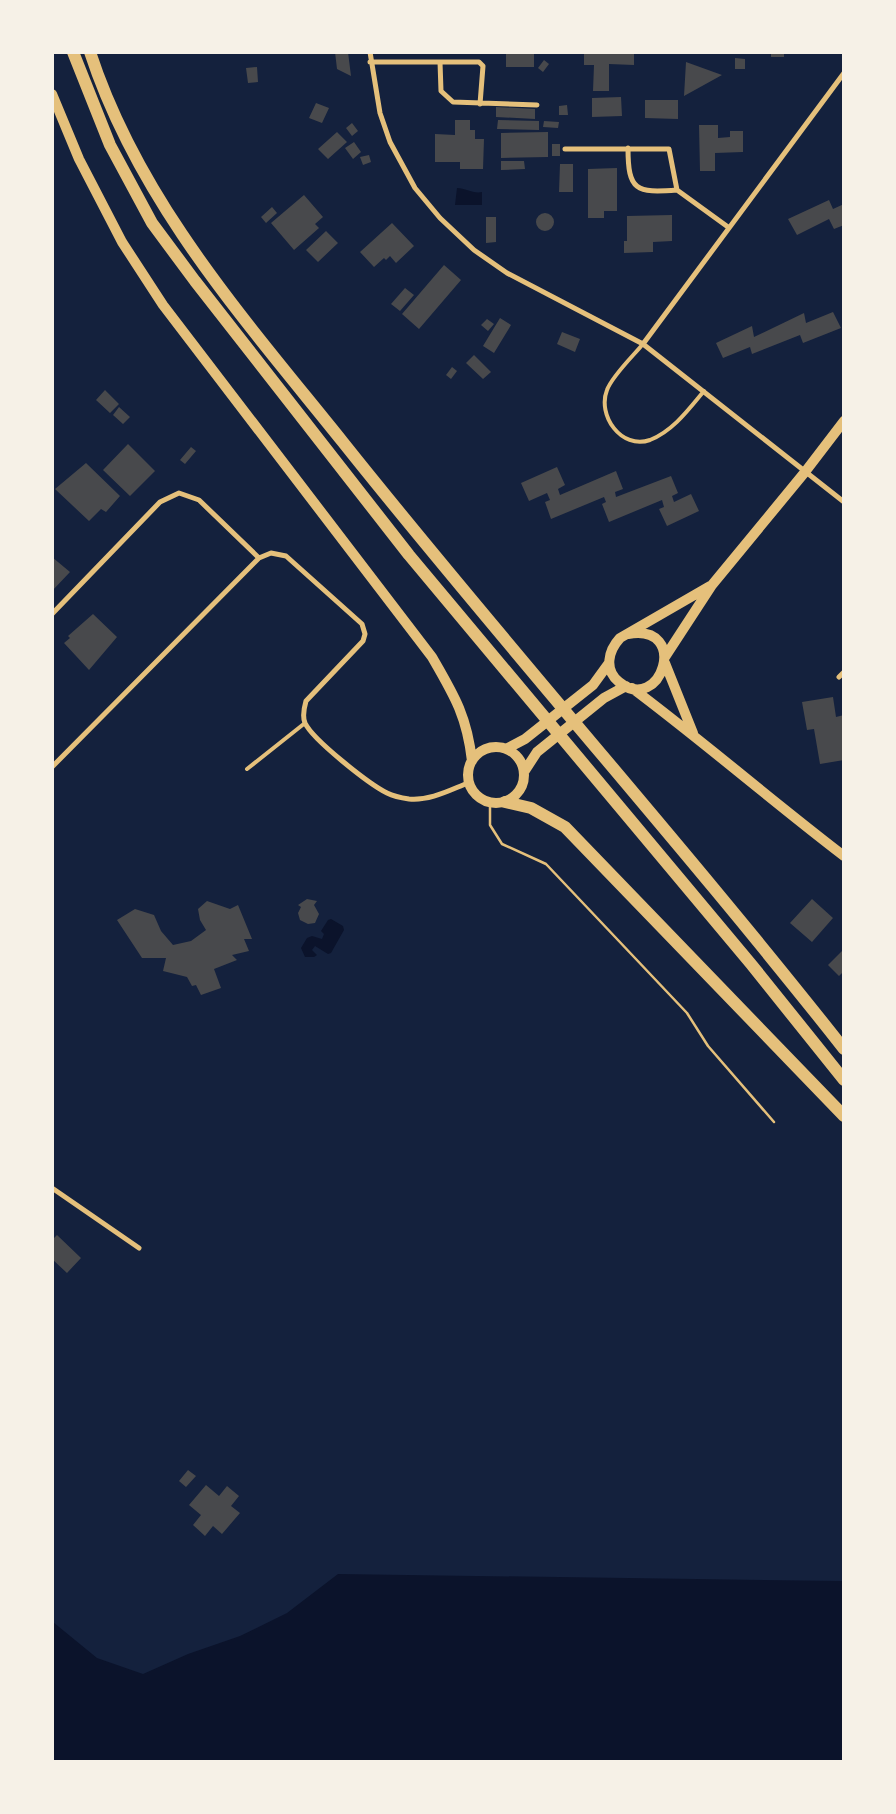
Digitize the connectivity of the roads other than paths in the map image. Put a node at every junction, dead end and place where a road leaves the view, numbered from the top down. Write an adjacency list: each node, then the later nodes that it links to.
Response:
1 (73, 52): 39 (highway)
2 (90, 52): 38 (highway)
3 (370, 52): 4 (street)
4 (370, 62): 5 (street); 14 (street)
5 (440, 62): 8 (street); 8 (street)
6 (844, 73): 13 (street)
7 (52, 94): 31 (main road)
8 (480, 104): 9 (street)
9 (536, 104)
10 (565, 148): 11 (street)
11 (628, 148): 12 (street); 12 (street)
12 (677, 190): 13 (street)
13 (728, 227): 14 (street)
14 (642, 344): 15 (street); 15 (lane)
15 (704, 391): 17 (street)
16 (844, 421): 17 (main road)
17 (805, 472): 18 (street); 20 (main road)
18 (844, 502)
19 (259, 558): 21 (street); 28 (street); 32 (street)
20 (712, 585): 22 (main road); 23 (main road)
21 (52, 614)
22 (628, 634): 23 (main road); 24 (main road)
23 (665, 660): 27 (main road); 29 (main road)
24 (609, 663): 27 (main road); 30 (main road)
25 (844, 672): 26 (street)
26 (840, 677)
27 (629, 687): 29 (main road); 34 (main road)
28 (305, 723): 33 (lane); 35 (street)
29 (693, 734): 37 (main road)
30 (506, 749): 31 (main road); 34 (main road)
31 (472, 760): 35 (main road)
32 (52, 767)
33 (247, 769)
34 (524, 772): 36 (main road)
35 (468, 783): 36 (main road)
36 (505, 802): 40 (highway)
37 (844, 856)
38 (844, 1049)
39 (844, 1080)
40 (844, 1116)
41 (52, 1188): 42 (street)
42 (139, 1248)

